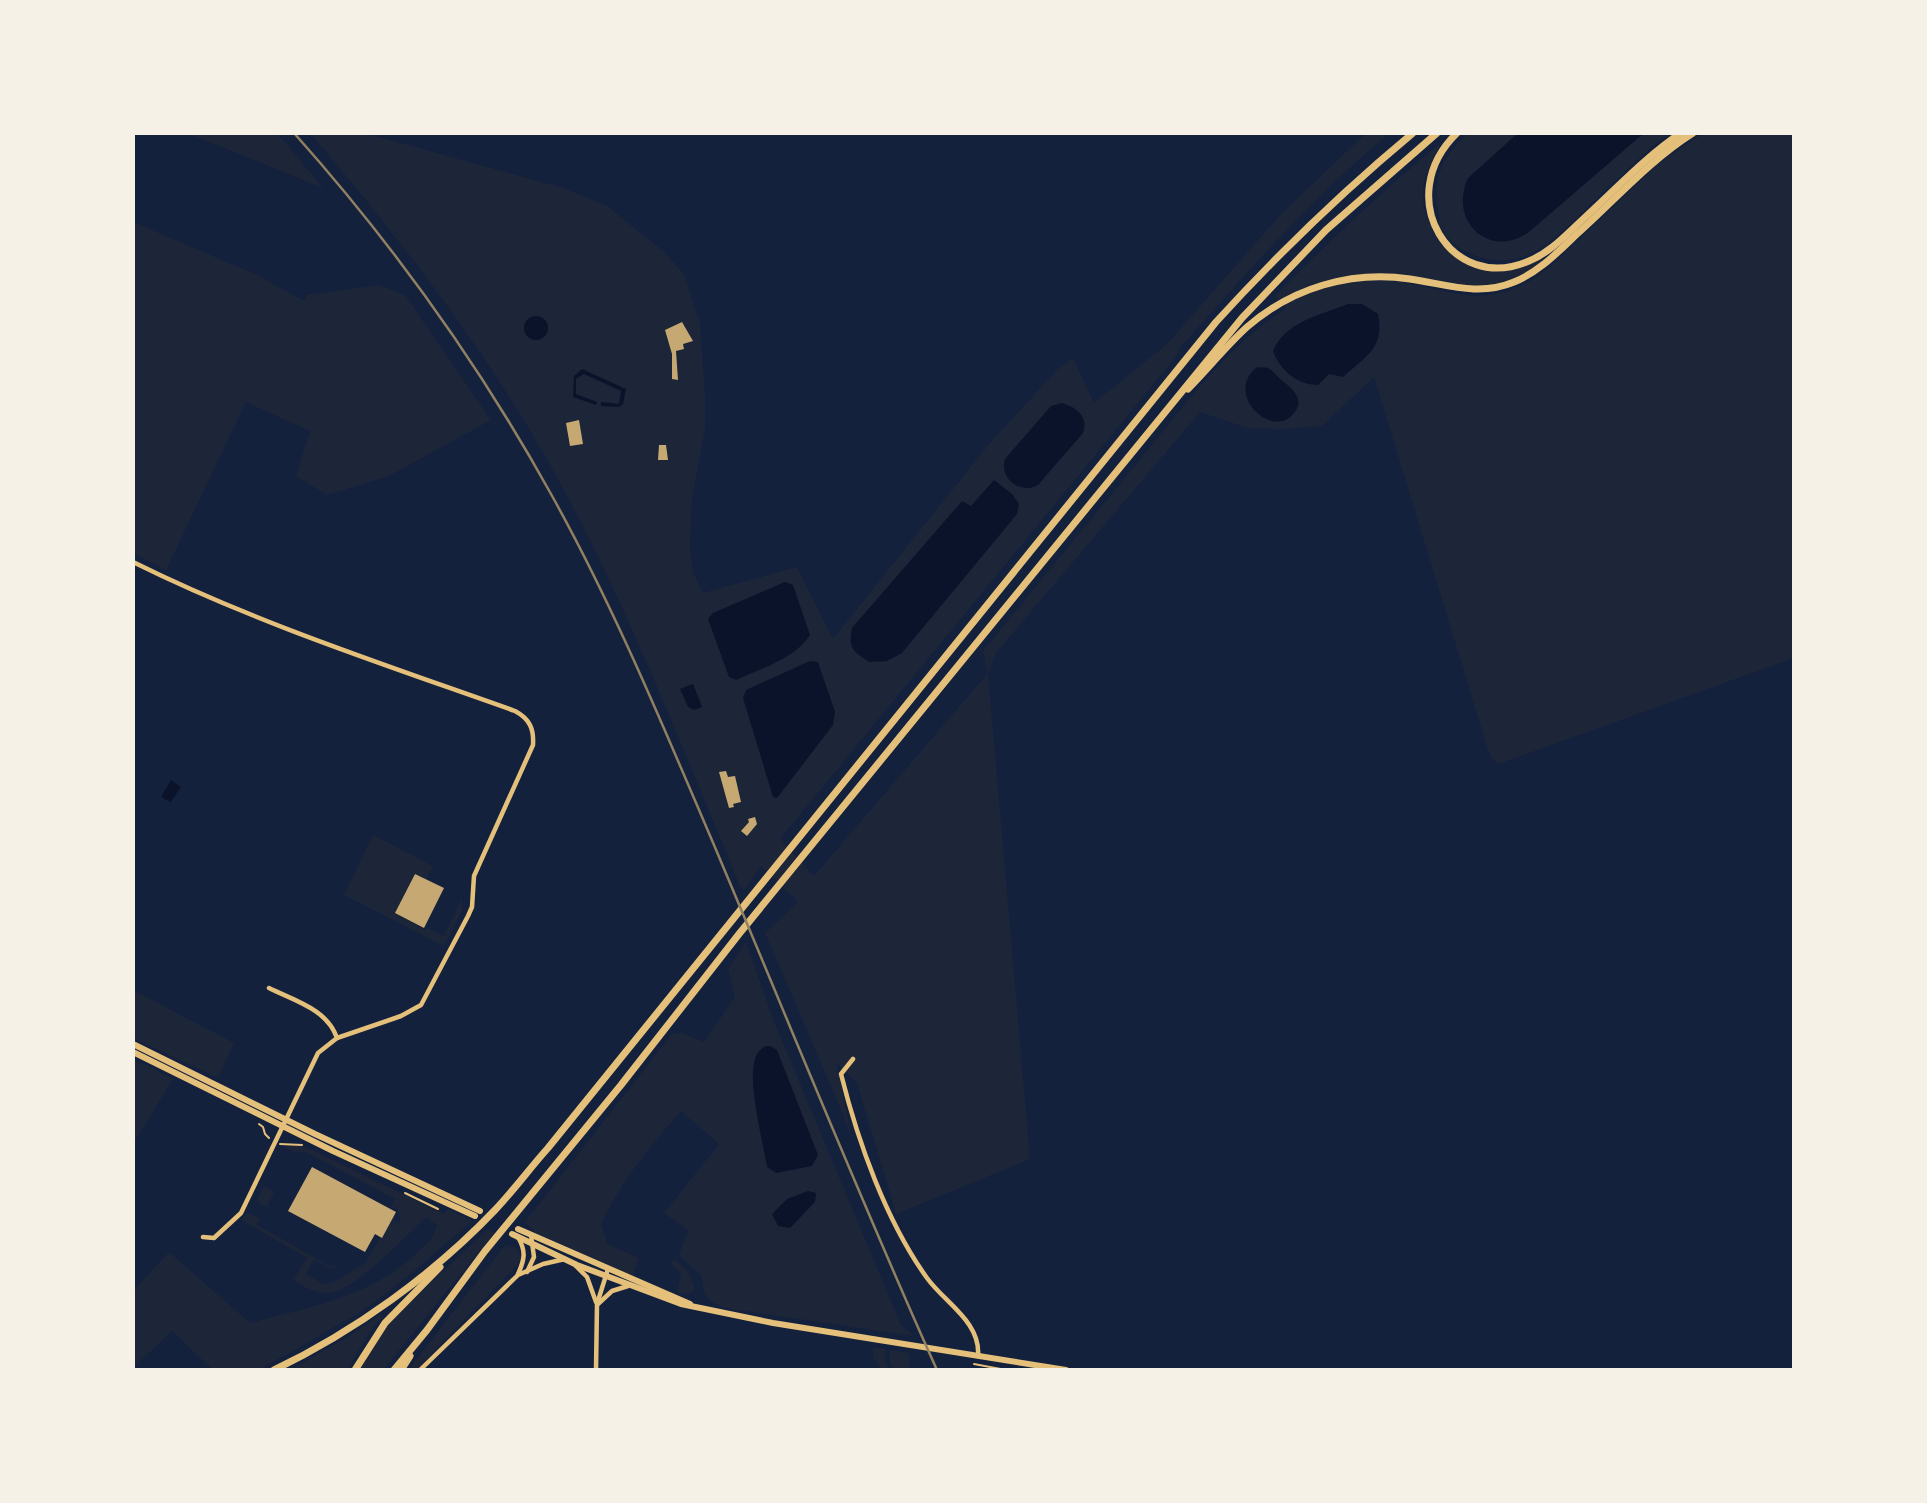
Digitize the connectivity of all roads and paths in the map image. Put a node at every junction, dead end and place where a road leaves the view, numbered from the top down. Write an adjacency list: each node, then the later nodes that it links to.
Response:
1 (1413, 133): 18 (highway)
2 (1437, 133): 6 (highway)
3 (1457, 133): 4 (highway)
4 (1681, 133)
5 (1693, 133): 6 (highway)
6 (1158, 419): 28 (highway)
7 (133, 562): 9 (street)
8 (270, 988): 9 (street)
9 (337, 1038): 14 (street)
10 (133, 1044): 14 (main road)
11 (133, 1052): 14 (main road)
12 (853, 1059): 29 (street)
13 (252, 1120): 15 (path)
14 (284, 1122): 14 (main road); 19 (street)
15 (269, 1139)
16 (516, 1233): 17 (main road); 20 (main road); 24 (street)
17 (531, 1235): 20 (street); 23 (main road)
18 (469, 1236): 31 (highway); 32 (highway)
19 (203, 1237)
20 (534, 1245): 21 (main road); 22 (street)
21 (568, 1261): 22 (street); 23 (main road); 26 (street)
22 (527, 1272): 24 (street)
23 (607, 1273): 25 (main road); 26 (street); 27 (main road)
24 (518, 1275): 35 (street)
25 (628, 1286): 26 (street); 27 (main road)
26 (597, 1304): 36 (street)
27 (695, 1306): 29 (main road)
28 (427, 1330): 33 (highway); 34 (highway)
29 (978, 1356): 38 (main road)
30 (994, 1368): 37 (path)
31 (274, 1370)
32 (355, 1370)
33 (394, 1370)
34 (401, 1370)
35 (420, 1370)
36 (596, 1370)
37 (1006, 1370)
38 (1066, 1370)

